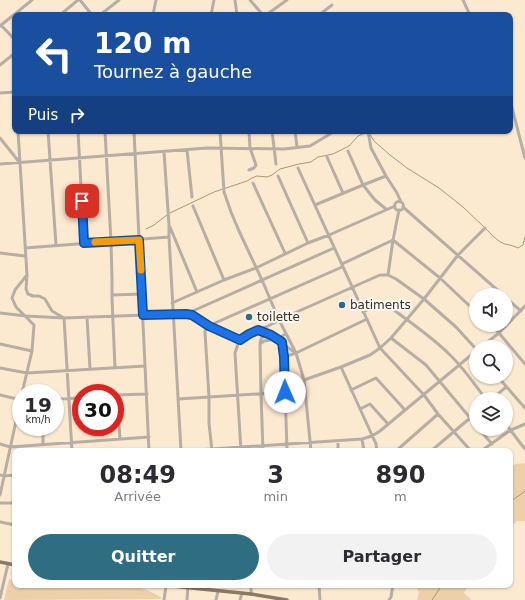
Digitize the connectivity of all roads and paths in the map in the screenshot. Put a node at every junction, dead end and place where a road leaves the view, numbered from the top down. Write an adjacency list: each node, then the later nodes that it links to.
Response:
1 (32, 0): 11 (street)
2 (79, 0): 12 (street); 13 (street)
3 (119, 0): 14 (street)
4 (156, 0): 15 (street)
5 (214, 0): 16 (street)
6 (235, 0): 17 (street)
7 (250, 0): 18 (street)
8 (287, 0): 19 (street)
9 (463, 0): 21 (street)
10 (332, 4): 20 (street)
11 (17, 12)
12 (64, 12)
13 (89, 12)
14 (104, 12)
15 (153, 12)
16 (212, 12)
17 (237, 12)
18 (260, 12)
19 (266, 12)
20 (323, 12)
21 (469, 12)
22 (12, 16): 23 (street)
23 (0, 25): 24 (street)
24 (12, 37)
25 (12, 55): 26 (street)
26 (0, 65)
27 (12, 92): 28 (street)
28 (0, 93)
29 (513, 112): 53 (street)
30 (18, 134): 55 (street)
31 (48, 134): 54 (street)
32 (78, 134): 52 (street)
33 (105, 134): 50 (street)
34 (134, 134): 49 (street)
35 (220, 134): 44 (street)
36 (249, 134): 43 (street)
37 (272, 134): 45 (street)
38 (295, 134): 42 (street)
39 (331, 134): 42 (street)
40 (369, 134): 61 (street)
41 (0, 138): 55 (street)
42 (297, 147): 45 (street)
43 (250, 148): 44 (street); 45 (street); 59 (street)
44 (222, 149): 46 (street); 90 (street)
45 (274, 149): 57 (street)
46 (187, 150): 48 (street); 65 (street)
47 (348, 151): 63 (street)
48 (164, 152): 49 (street); 73 (street)
49 (135, 154): 50 (street); 77 (street)
50 (106, 156): 52 (street); 79 (street)
51 (327, 157): 64 (street)
52 (79, 158): 54 (street); 80 (street)
53 (525, 158)
54 (50, 161): 55 (street); 82 (street)
55 (20, 163): 56 (street); 83 (street)
56 (0, 164)
57 (276, 164)
58 (298, 168): 67 (street)
59 (249, 170)
60 (278, 176): 81 (street)
61 (386, 176): 63 (street); 66 (street)
62 (253, 183): 86 (street)
63 (363, 185): 64 (street); 71 (street)
64 (343, 193): 67 (street)
65 (192, 197)
66 (401, 202): 69 (street); 70 (street)
67 (315, 205): 75 (street)
68 (193, 206): 94 (street)
69 (395, 206): 71 (street); 72 (street)
70 (403, 207): 72 (street); 87 (street)
71 (386, 210): 75 (street)
72 (399, 210): 78 (street)
73 (170, 225): 76 (street); 98 (street)
74 (485, 228): 87 (street)
75 (329, 235): 81 (street); 84 (street)
76 (169, 238): 77 (street); 103 (street)
77 (139, 240): 79 (street); 99 (street)
78 (393, 240): 89 (street); 92 (street); 93 (street)
79 (111, 242): 80 (street); 100 (street)
80 (84, 243): 82 (street)
81 (308, 243): 86 (street)
82 (56, 246): 83 (street)
83 (25, 248): 88 (street)
84 (334, 248): 89 (street); 95 (street)
85 (0, 253): 88 (street)
86 (284, 253): 90 (street)
87 (458, 255): 93 (street); 97 (street)
88 (25, 256): 91 (street)
89 (342, 265): 96 (street); 102 (street)
90 (256, 268): 94 (street); 95 (street)
91 (27, 275): 113 (street); 116 (street)
92 (388, 275): 96 (street); 101 (street)
93 (440, 278): 101 (street); 105 (street)
94 (224, 280): 98 (street)
95 (262, 280): 102 (street); 111 (street)
96 (352, 287): 108 (street); 118 (street)
97 (495, 288)
98 (197, 292): 103 (street)
99 (142, 294): 100 (street); 112 (street)
100 (112, 295): 114 (street)
101 (424, 299): 119 (street); 130 (street)
102 (270, 300): 118 (street); 120 (street)
103 (172, 303): 110 (street)
104 (513, 304): 107 (street)
105 (469, 305)
106 (525, 306): 107 (street)
107 (521, 311): 123 (street)
108 (363, 312): 117 (street); 119 (street)
109 (0, 313): 113 (street)
110 (173, 314): 111 (street); 112 (street); 167 (street)
111 (186, 314): 120 (street)
112 (143, 315): 114 (street); 140 (street)
113 (26, 316): 116 (street); 134 (street)
114 (112, 316): 115 (street); 143 (street)
115 (87, 317): 116 (street); 144 (street)
116 (64, 318): 145 (street)
117 (366, 319): 133 (street); 135 (street)
118 (279, 320): 121 (street); 124 (street)
119 (406, 320): 125 (street); 138 (street)
120 (209, 326): 127 (street); 163 (street)
121 (258, 330): 122 (street); 127 (street)
122 (266, 333): 126 (street); 132 (street)
123 (499, 333): 128 (street); 139 (street)
124 (286, 334): 126 (street); 135 (street)
125 (391, 338): 133 (street); 148 (street)
126 (276, 339): 129 (street); 132 (street)
127 (240, 340): 160 (street)
128 (490, 340)
129 (282, 342): 135 (street); 137 (street)
130 (469, 342)
131 (0, 344): 134 (street)
132 (260, 344): 158 (street)
133 (380, 348): 141 (street); 161 (street)
134 (32, 351): 146 (street)
135 (296, 353): 137 (street); 147 (street)
136 (469, 356): 138 (street)
137 (284, 357): 154 (street)
138 (459, 364): 148 (street); 155 (street)
139 (525, 364)
140 (145, 366): 143 (street); 157 (street)
141 (341, 367): 147 (street); 152 (street)
142 (0, 368): 146 (street)
143 (115, 368): 144 (street)
144 (90, 369): 145 (street)
145 (68, 371): 146 (street); 166 (street)
146 (27, 373): 149 (street)
147 (304, 380): 153 (street)
148 (440, 381): 161 (street); 172 (street)
149 (24, 384)
150 (504, 384): 151 (street)
151 (506, 387): 156 (street); 168 (street)
152 (352, 390): 169 (street); 170 (street)
153 (305, 391): 154 (street); 190 (street)
154 (285, 392): 158 (street); 193 (street)
155 (481, 392)
156 (500, 392)
157 (147, 394): 159 (street); 185 (street)
158 (261, 394): 160 (street); 195 (street)
159 (124, 395)
160 (237, 395): 163 (street); 202 (street)
161 (424, 395): 170 (street); 171 (street)
162 (0, 396): 164 (street)
163 (209, 397): 167 (street); 201 (street)
164 (12, 398)
165 (64, 398): 166 (street)
166 (69, 398): 189 (street)
167 (178, 399): 200 (street)
168 (525, 408)
169 (360, 409): 174 (street); 182 (street)
170 (405, 410): 174 (street)
171 (438, 414): 177 (street); 209 (street)
172 (469, 417)
173 (469, 419): 177 (street)
174 (388, 424): 182 (street)
175 (525, 424): 176 (street)
176 (513, 429)
177 (454, 431): 210 (street); 211 (street)
178 (513, 433): 197 (street)
179 (12, 436): 196 (street)
180 (43, 436): 192 (street)
181 (120, 436): 186 (street)
182 (372, 436): 187 (street); 208 (street)
183 (485, 436): 194 (street)
184 (503, 436): 194 (street)
185 (149, 437): 186 (street); 199 (street)
186 (120, 439): 189 (street)
187 (362, 439): 188 (street); 207 (street)
188 (338, 441): 190 (street); 206 (street)
189 (72, 442): 192 (street); 198 (street)
190 (310, 442): 193 (street); 205 (street)
191 (0, 444): 196 (street)
192 (43, 444): 196 (street)
193 (287, 444): 195 (street); 204 (street)
194 (492, 444): 212 (street)
195 (263, 445): 203 (street)
196 (10, 446): 213 (street)
197 (525, 447)
198 (72, 448)
199 (149, 448)
200 (181, 448)
201 (212, 448)
202 (240, 448)
203 (246, 448)
204 (287, 448)
205 (311, 448)
206 (338, 448)
207 (364, 448)
208 (377, 448)
209 (399, 448)
210 (434, 448)
211 (468, 448)
212 (486, 448)
213 (2, 475): 214 (street)
214 (0, 495)
215 (0, 503): 216 (street)
216 (12, 503)
217 (0, 522): 218 (street)
218 (12, 524)
219 (0, 562): 220 (main road)
220 (8, 564): 221 (main road); 231 (street)
221 (12, 565)
222 (164, 588): 233 (street)
223 (188, 588): 234 (street)
224 (196, 588): 228 (main road)
225 (251, 588): 230 (street)
226 (319, 588): 238 (street)
227 (392, 588): 239 (street)
228 (218, 591): 229 (main road); 235 (street)
229 (242, 593): 230 (main road); 236 (street)
230 (251, 594): 232 (main road)
231 (0, 597)
232 (262, 598): 237 (main road)
233 (164, 600)
234 (187, 600)
235 (216, 600)
236 (240, 600)
237 (287, 600)
238 (320, 600)
239 (389, 600)

